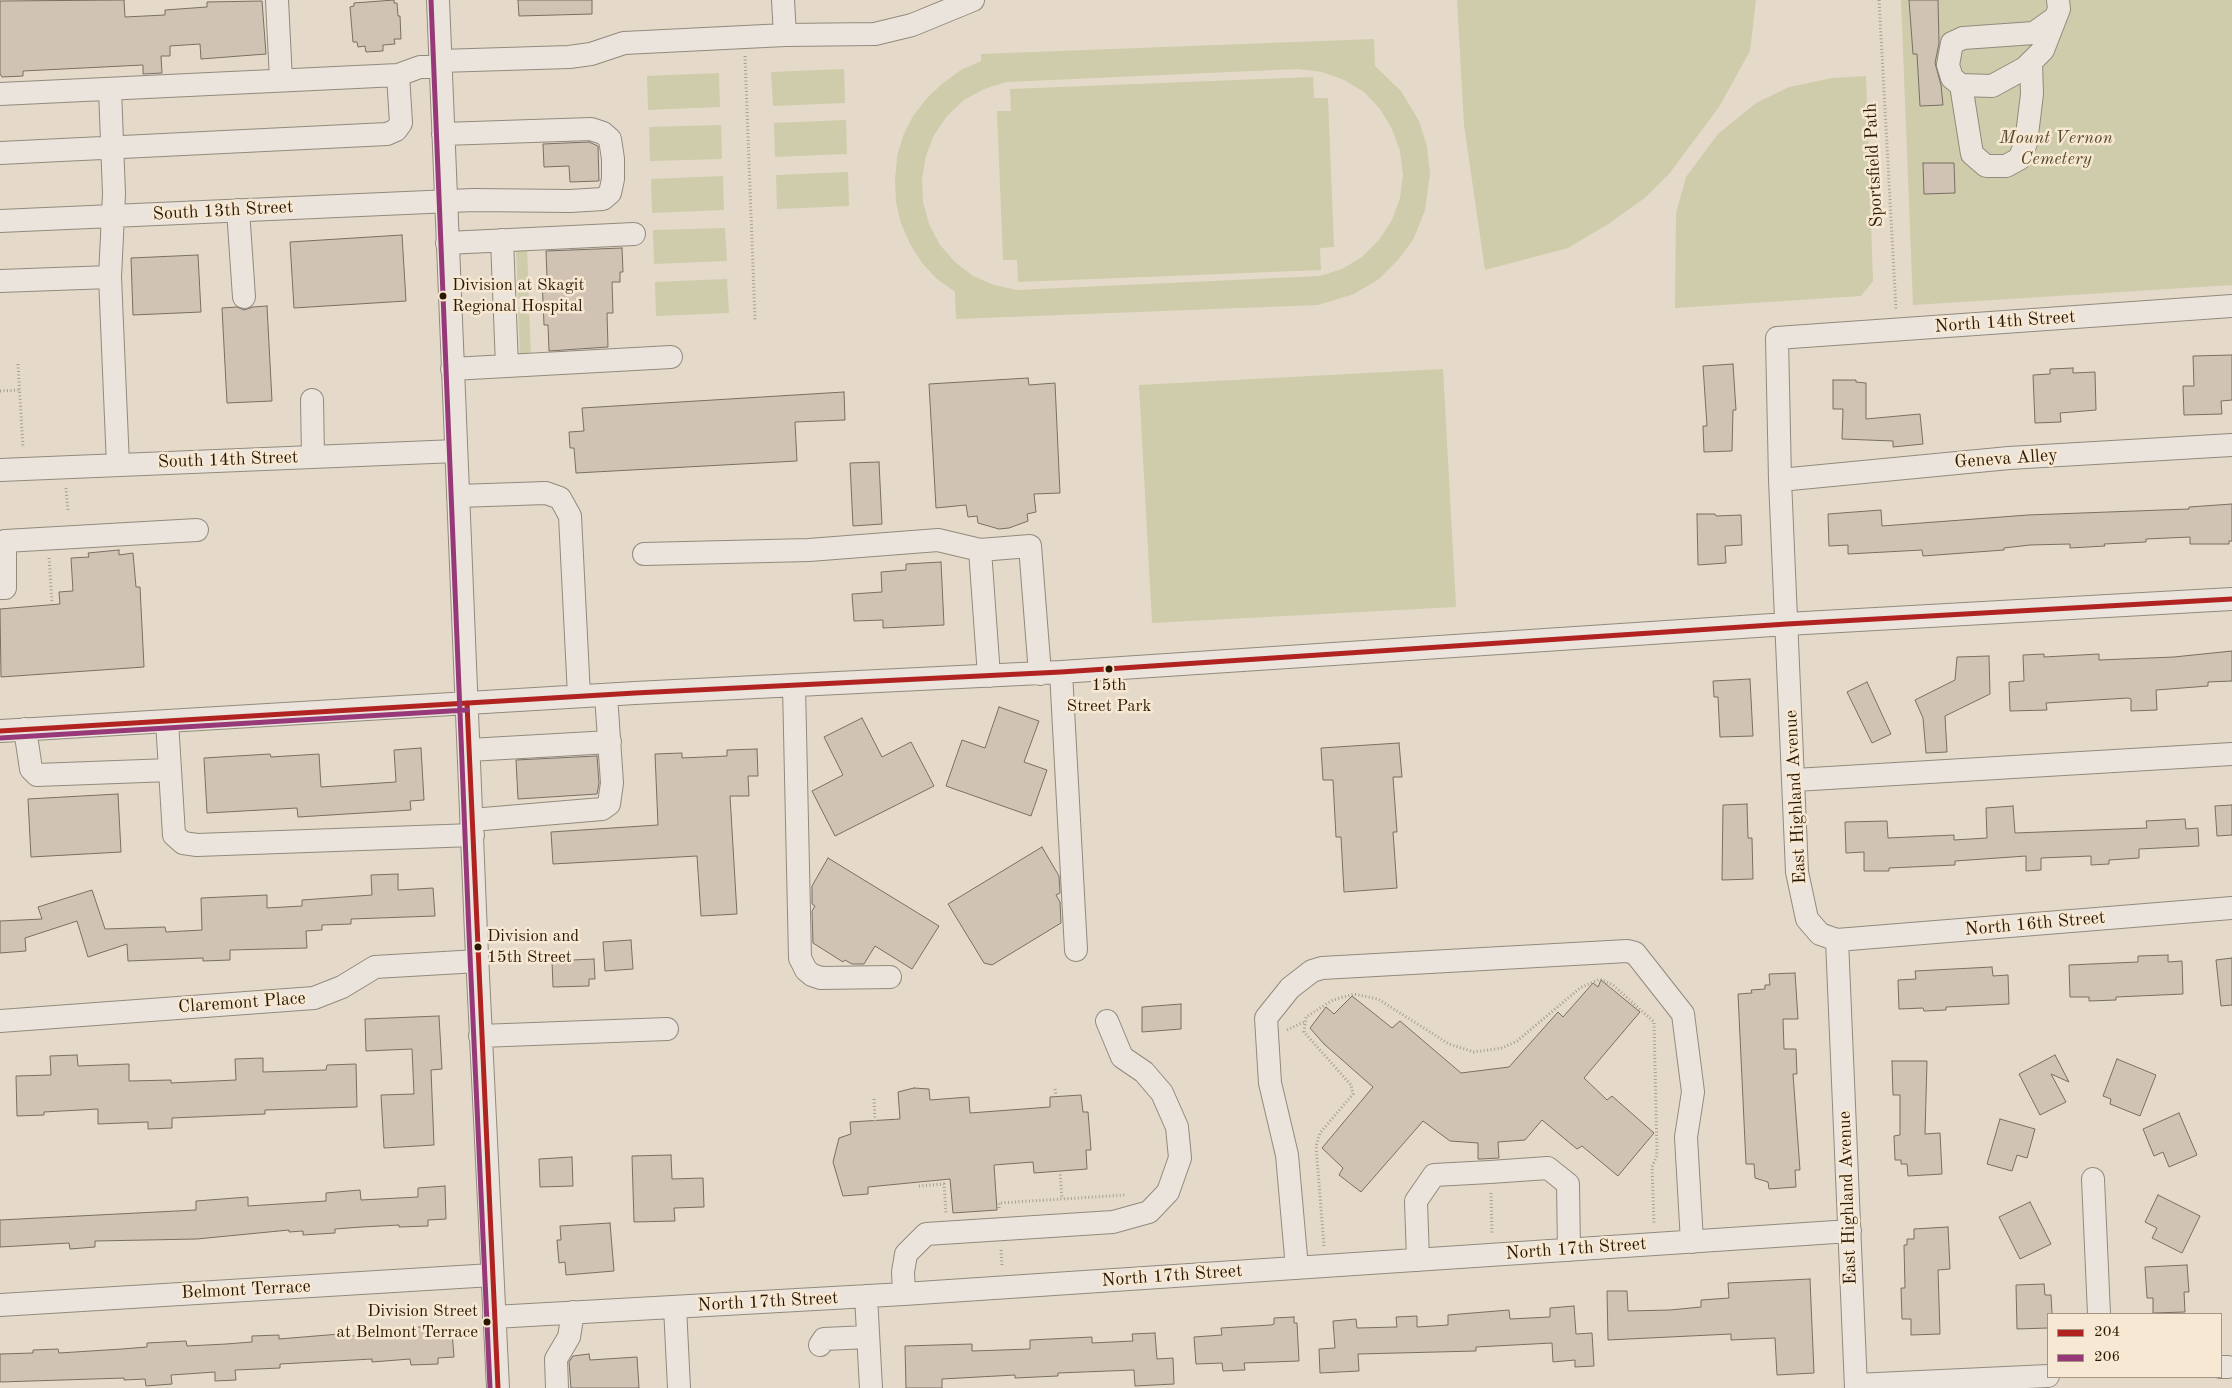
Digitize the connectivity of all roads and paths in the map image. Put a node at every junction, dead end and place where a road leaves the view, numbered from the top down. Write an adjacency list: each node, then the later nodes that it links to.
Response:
1 (277, 0): 12 (street)
2 (438, 0): 10 (street)
3 (783, 0): 7 (street)
4 (973, 0): 7 (street)
5 (1879, 0): 31 (path, Sportsfield Path)
6 (2057, 9): 9 (street); 13 (street)
7 (785, 35): 10 (street)
8 (745, 53): 30 (path)
9 (2031, 62): 13 (street); 13 (street)
10 (440, 64): 11 (street); 16 (street)
11 (398, 75): 12 (street); 17 (street)
12 (281, 80): 14 (street)
13 (1961, 85)
14 (110, 89): 15 (street); 17 (street)
15 (0, 94)
16 (443, 134): 19 (street); 19 (street, South 13th Street)
17 (112, 148): 18 (street); 21 (street)
18 (0, 153)
19 (446, 201): 20 (street, South 13th Street); 25 (street)
20 (238, 210): 21 (street, South 13th Street); 28 (street)
21 (113, 216): 22 (street, South 13th Street); 26 (street)
22 (0, 221)
23 (634, 234): 24 (street)
24 (502, 240): 25 (street); 35 (street)
25 (447, 243): 36 (street)
26 (110, 277): 27 (street); 44 (street)
27 (0, 281)
28 (244, 297)
29 (2232, 306): 31 (street, North 14th Street)
30 (755, 320)
31 (1897, 329): 32 (street, North 14th Street)
32 (1777, 338): 46 (street, East Highland Avenue)
33 (671, 358): 35 (street)
34 (18, 364): 37 (path)
35 (507, 366): 36 (street)
36 (452, 369): 42 (street)
37 (20, 390): 38 (path); 41 (path)
38 (0, 392)
39 (312, 400): 43 (street)
40 (2232, 445): 46 (street, Geneva Alley)
41 (23, 449)
42 (456, 451): 43 (street, South 14th Street); 48 (street)
43 (313, 457): 44 (street, South 14th Street)
44 (118, 465): 45 (street, South 14th Street)
45 (0, 470)
46 (1780, 480): 57 (street, East Highland Avenue)
47 (66, 487): 49 (path)
48 (458, 496): 62 (street); 63 (street)
49 (68, 511)
50 (197, 530): 54 (street)
51 (980, 550): 53 (street); 58 (street); 59 (street)
52 (49, 553): 56 (path)
53 (644, 554)
54 (0, 588)
55 (2232, 599): 57 (street)
56 (52, 602)
57 (1787, 624): 58 (street); 71 (street, East Highland Avenue)
58 (1051, 673): 59 (street); 75 (street)
59 (989, 676): 60 (street)
60 (794, 686): 61 (street); 77 (street)
61 (606, 695): 62 (street); 67 (street)
62 (580, 696): 63 (street)
63 (467, 703): 64 (street); 68 (street)
64 (167, 721): 65 (street); 70 (street)
65 (25, 729): 66 (street); 70 (street)
66 (0, 730)
67 (610, 742): 68 (street); 72 (street)
68 (469, 750): 72 (street)
69 (2232, 754): 71 (street)
70 (170, 770): 72 (street)
71 (1795, 780): 74 (street, East Highland Avenue)
72 (472, 828): 76 (street)
73 (2232, 908): 74 (street, North 16th Street)
74 (1838, 940): 95 (street, East Highland Avenue)
75 (1076, 950)
76 (478, 961): 78 (street, Claremont Place); 81 (street)
77 (890, 977)
78 (0, 1021)
79 (1107, 1021): 103 (street)
80 (667, 1029): 81 (street)
81 (480, 1036): 102 (street)
82 (1055, 1089): 83 (path)
83 (1056, 1096)
84 (874, 1099): 85 (path)
85 (875, 1121)
86 (1060, 1171): 91 (path)
87 (1490, 1172): 98 (street); 99 (path); 100 (street)
88 (2093, 1179): 108 (street)
89 (919, 1186): 93 (path)
90 (1131, 1195): 91 (path)
91 (1062, 1199): 92 (path)
92 (998, 1216)
93 (946, 1220)
94 (1654, 1228): 97 (path)
95 (1850, 1231): 96 (street, North 17th Street); 113 (street, East Highland Avenue)
96 (1692, 1242): 98 (street, North 17th Street); 101 (street)
97 (1324, 1247)
98 (1569, 1250): 99 (street, North 17th Street)
99 (1493, 1255): 100 (street, North 17th Street)
100 (1418, 1260): 101 (street, North 17th Street)
101 (1297, 1268): 103 (street, North 17th Street)
102 (492, 1275): 105 (street, Belmont Terrace); 109 (street)
103 (904, 1294): 104 (street, North 17th Street)
104 (866, 1296): 106 (street, North 17th Street); 110 (street)
105 (0, 1304)
106 (676, 1307): 107 (street, North 17th Street); 116 (street)
107 (573, 1312): 109 (street, North 17th Street); 115 (street)
108 (2099, 1313)
109 (494, 1317): 114 (street)
110 (868, 1337): 111 (street); 117 (street)
111 (820, 1345)
112 (2047, 1376): 113 (street)
113 (1856, 1386)
114 (498, 1388)
115 (557, 1388)
116 (679, 1388)
117 (871, 1388)

